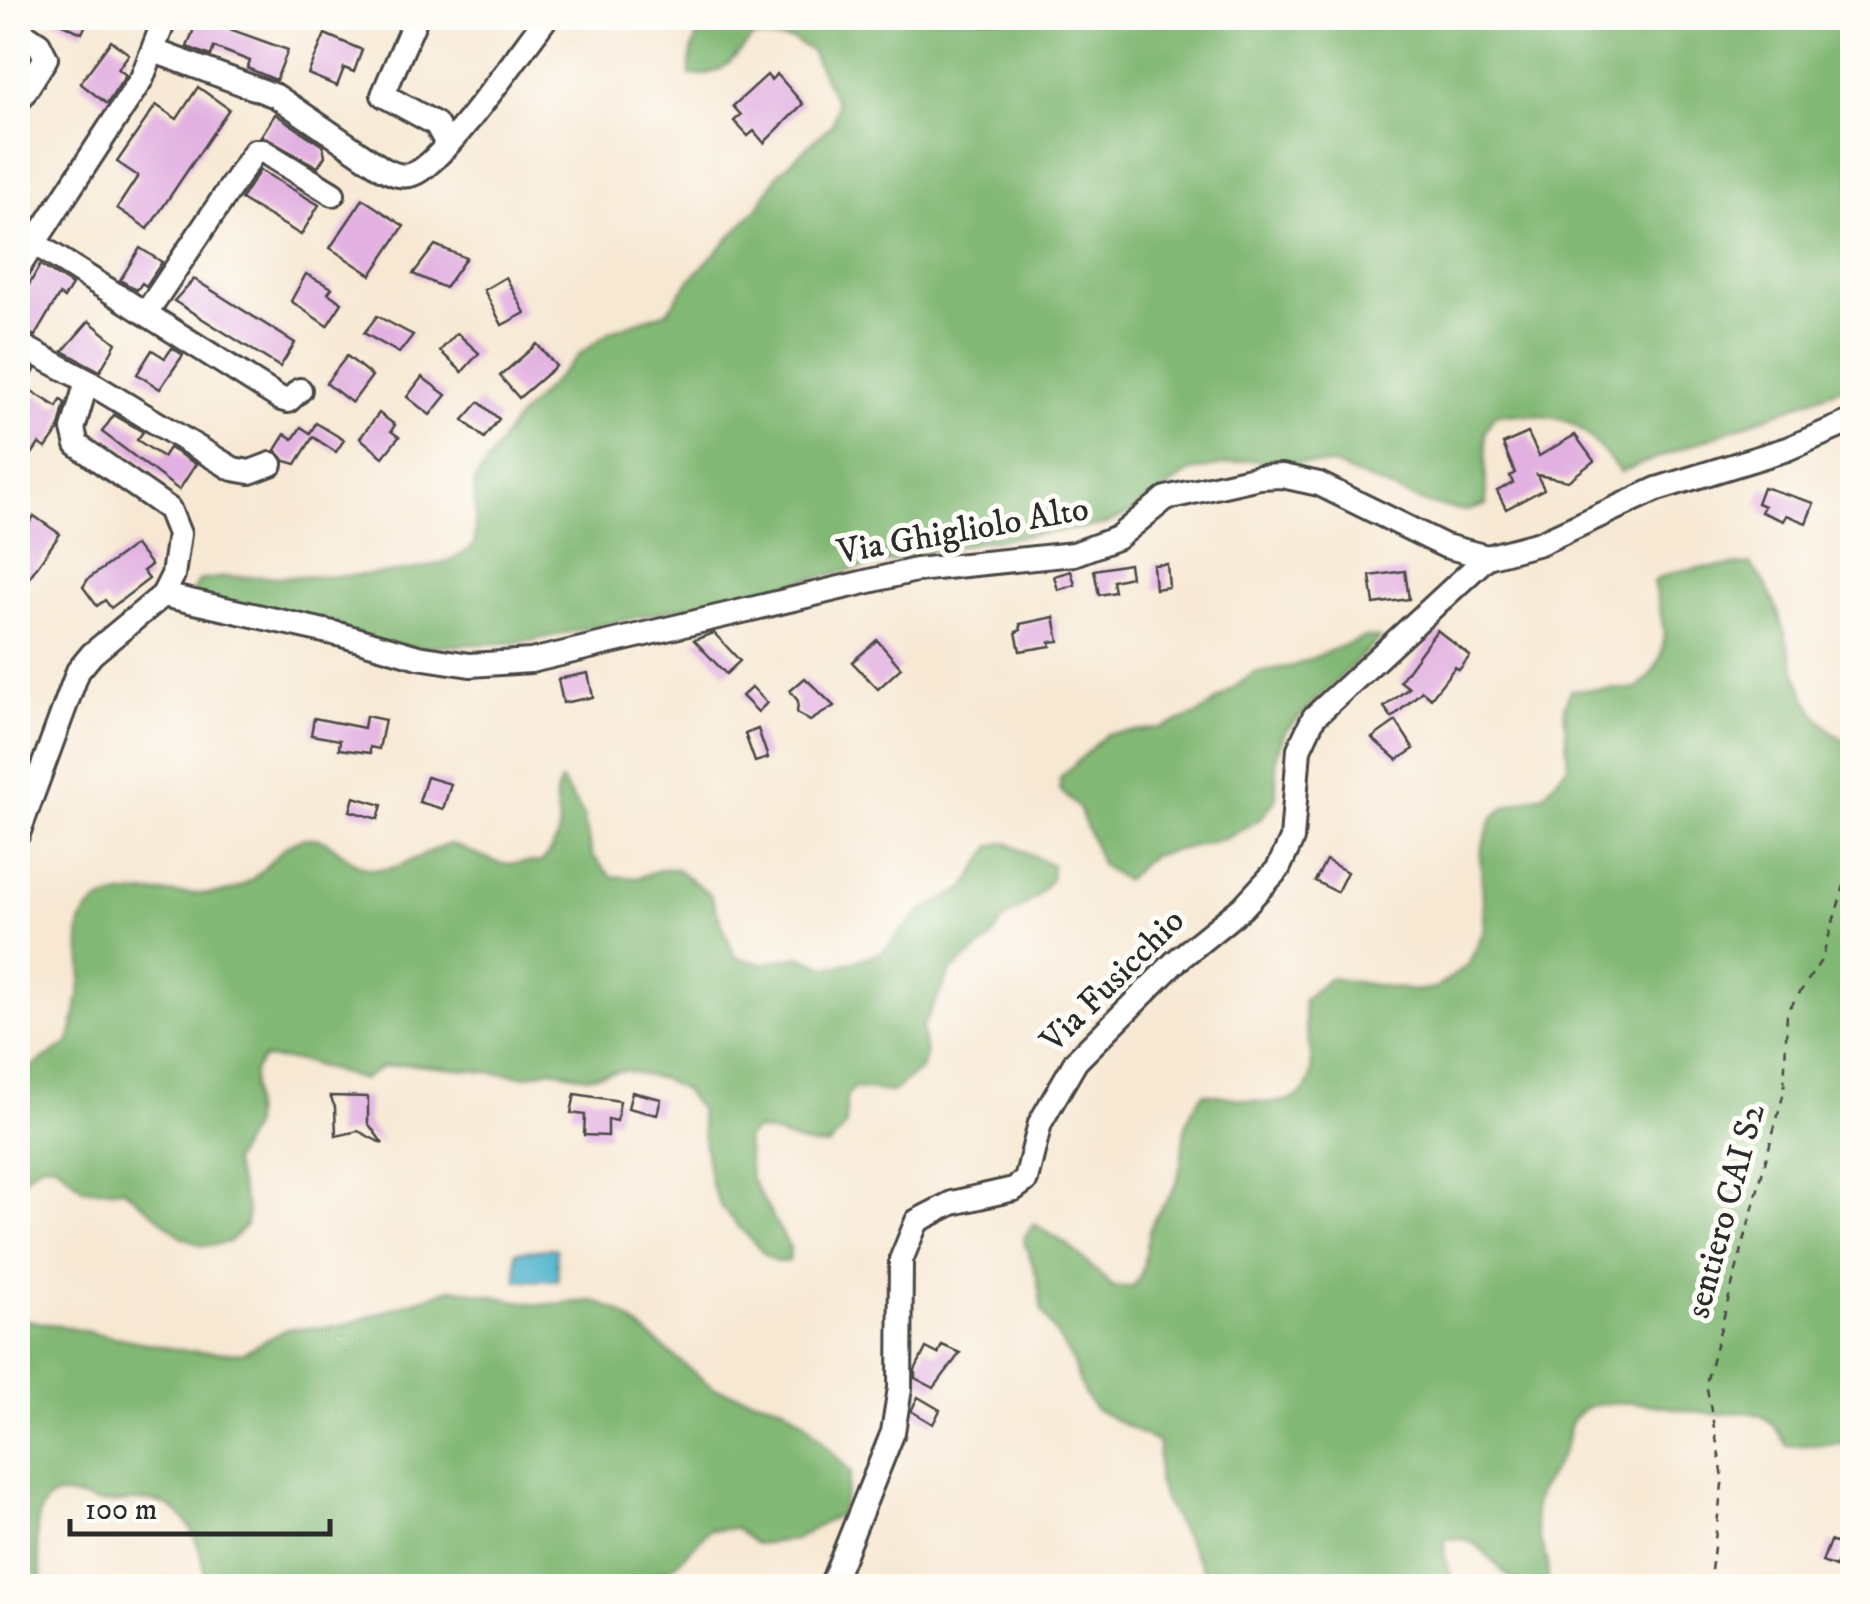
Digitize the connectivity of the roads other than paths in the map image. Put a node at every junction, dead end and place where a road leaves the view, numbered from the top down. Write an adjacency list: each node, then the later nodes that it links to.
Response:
1 (165, 18): 5 (street)
2 (416, 18): 7 (street)
3 (546, 18): 7 (street)
4 (18, 30): 6 (street)
5 (154, 51): 7 (street); 9 (street)
6 (18, 102)
7 (446, 144)
8 (333, 194): 11 (street)
9 (26, 238): 10 (street); 11 (street)
10 (18, 268)
11 (146, 313): 14 (street)
12 (18, 344): 13 (street)
13 (86, 381): 16 (street); 18 (street)
14 (300, 390)
15 (1852, 420): 17 (street, Via Ghigliolo Alto)
16 (271, 464)
17 (1487, 557): 18 (street, Via Ghigliolo Alto); 20 (street, Via Fusicchio)
18 (163, 595): 19 (street)
19 (18, 834)
20 (831, 1586)

